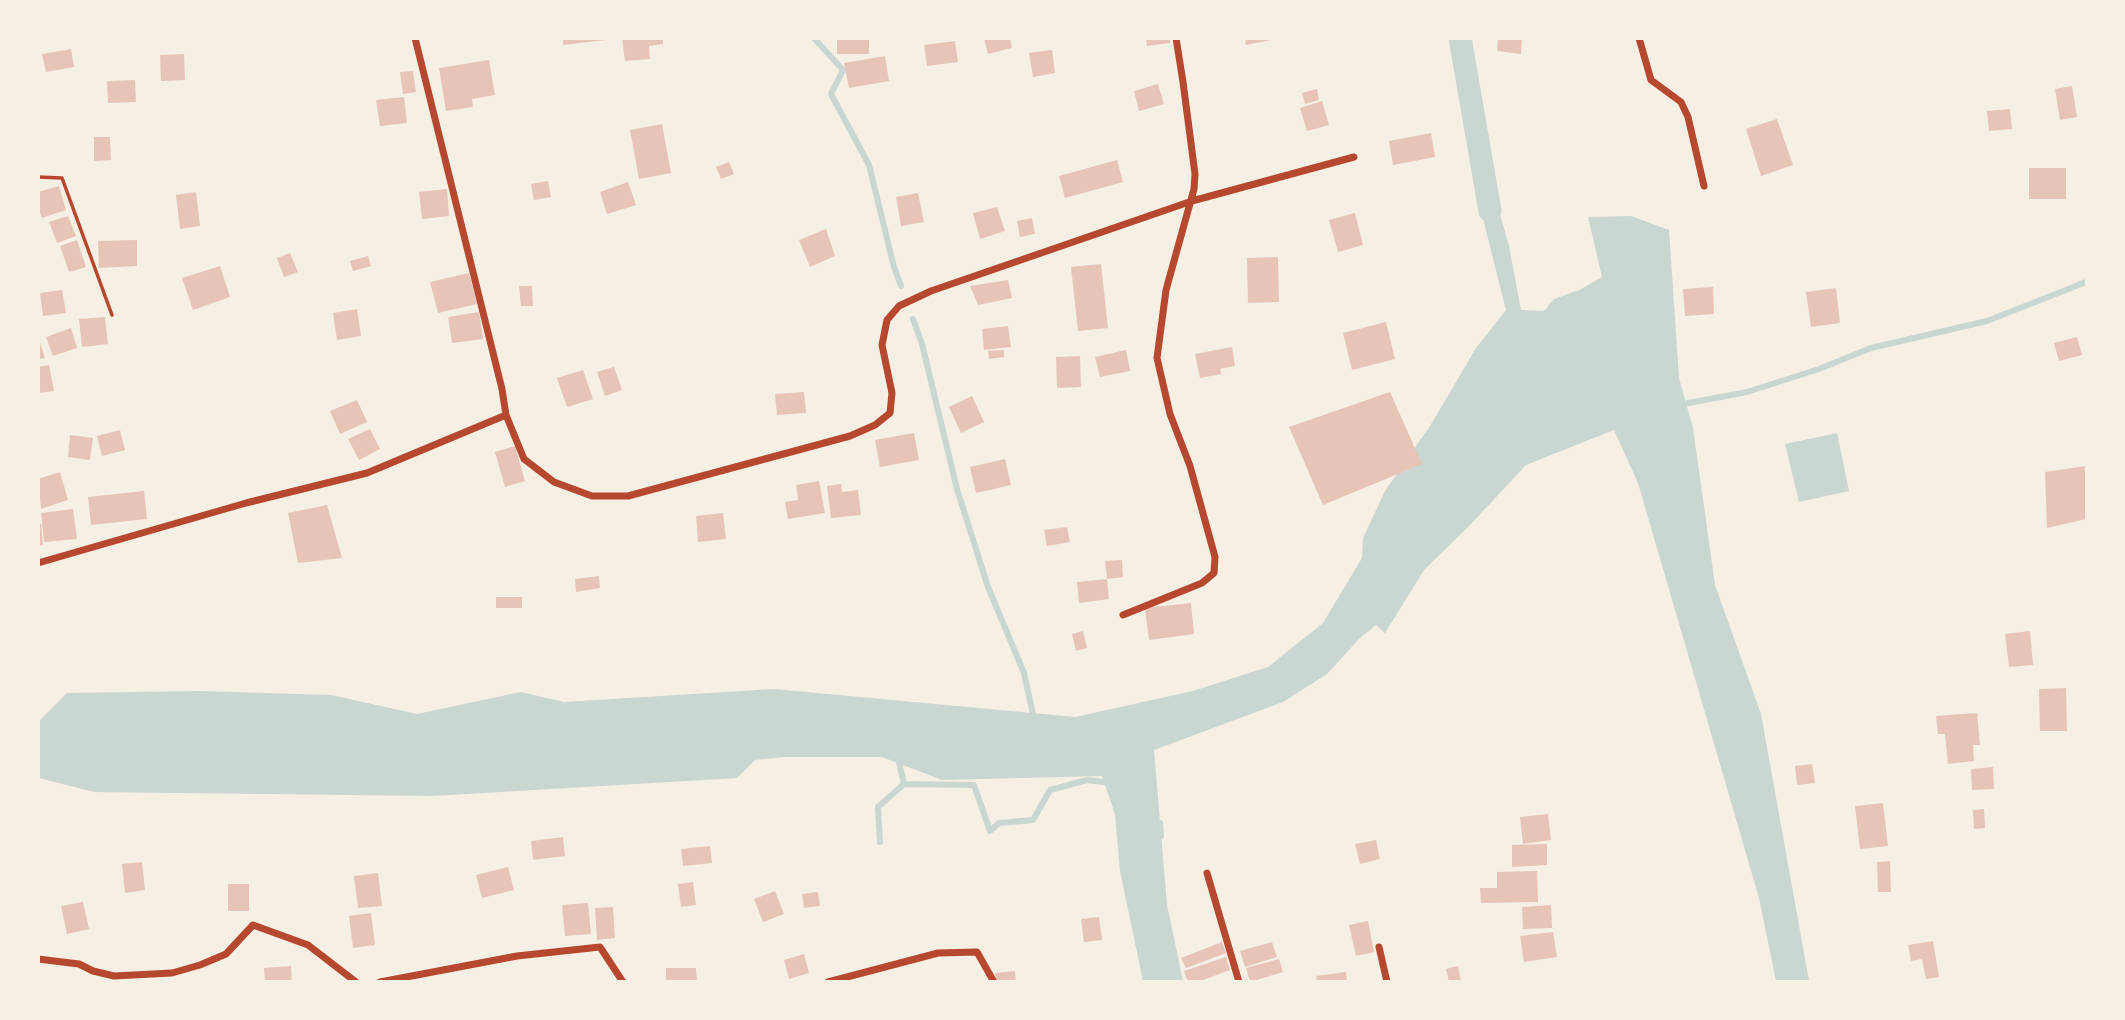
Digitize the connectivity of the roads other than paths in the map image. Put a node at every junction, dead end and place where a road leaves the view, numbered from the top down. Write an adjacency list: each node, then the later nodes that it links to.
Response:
1 (415, 38): 7 (street)
2 (1175, 38): 6 (street)
3 (1639, 38): 5 (street)
4 (1354, 157): 6 (street)
5 (1704, 186)
6 (1192, 201): 7 (street); 9 (street)
7 (506, 415): 8 (street)
8 (38, 563)
9 (1123, 615)
10 (1207, 873): 18 (street)
11 (1379, 947): 19 (street)
12 (38, 959): 13 (street)
13 (356, 982)
14 (380, 982): 15 (street)
15 (623, 982)
16 (828, 982): 17 (street)
17 (994, 982)
18 (1239, 982)
19 (1387, 982)

